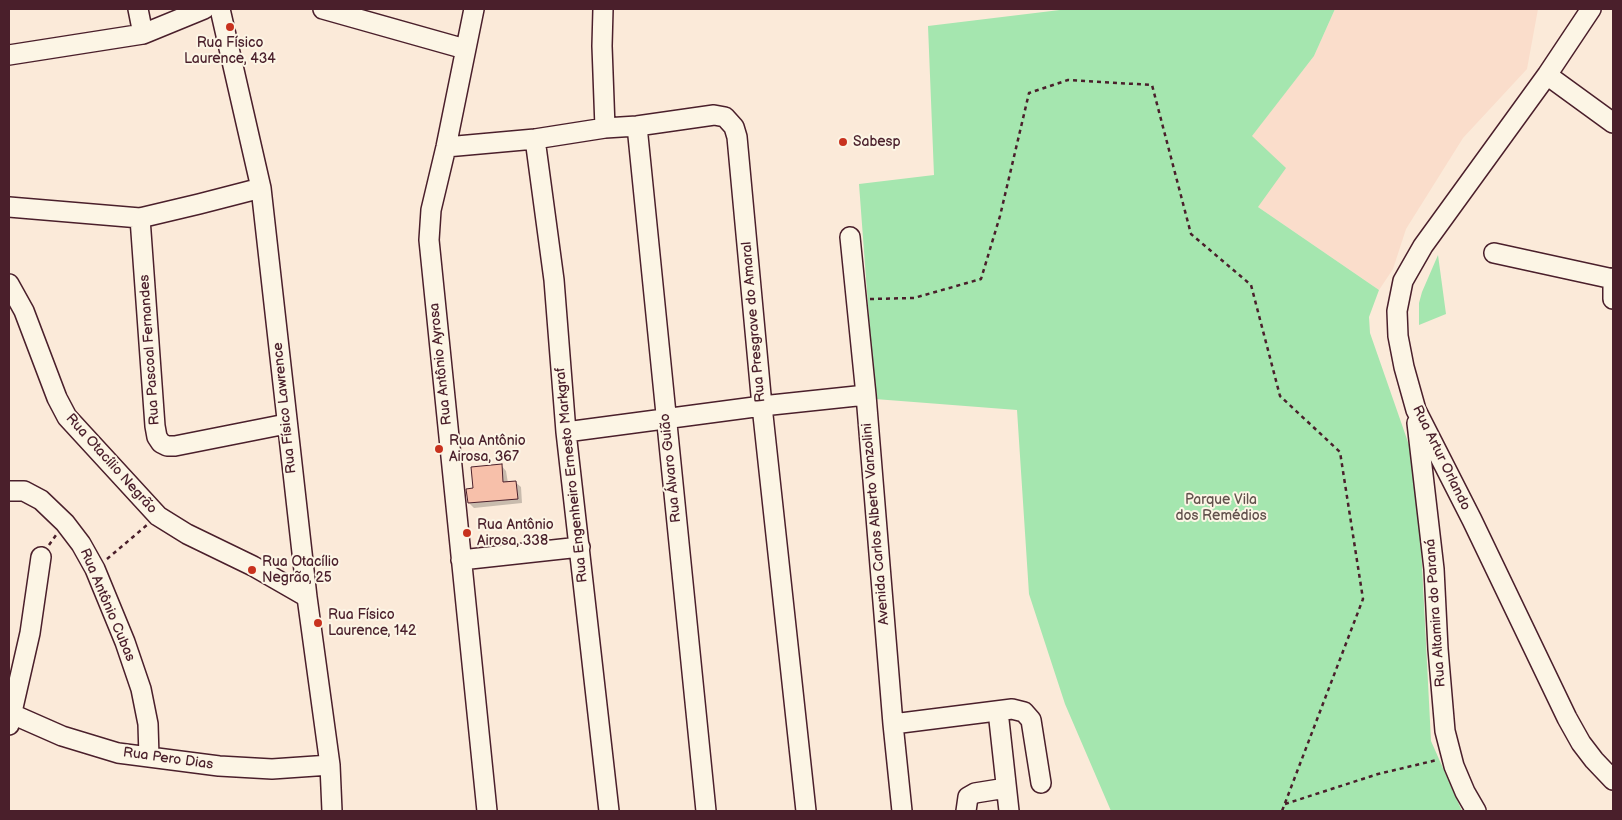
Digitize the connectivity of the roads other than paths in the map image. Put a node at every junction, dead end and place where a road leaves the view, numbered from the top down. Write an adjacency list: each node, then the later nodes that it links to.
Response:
1 (138, 9): 8 (street)
2 (204, 9): 8 (street)
3 (220, 9): 17 (street, Rua Físico Lawrence)
4 (323, 9): 9 (street)
5 (474, 9): 9 (street, Rua Antônio Ayrosa)
6 (603, 9): 14 (street)
7 (1591, 9): 11 (street, Rua Artur Orlando)
8 (143, 34): 10 (street)
9 (465, 49): 16 (street, Rua Antônio Ayrosa)
10 (9, 55)
11 (1547, 75): 12 (street); 27 (street, Rua Artur Orlando)
12 (1613, 123)
13 (637, 126): 14 (street, Rua Presgrave do Amaral); 26 (street, Rua Presgrave do Amaral); 28 (street, Rua Álvaro Guião)
14 (605, 128): 15 (street, Rua Presgrave do Amaral)
15 (535, 139): 16 (street, Rua Presgrave do Amaral); 30 (street, Rua Engenheiro Ernesto Markgraf)
16 (446, 148): 34 (street, Rua Antônio Ayrosa)
17 (261, 188): 19 (street); 29 (street, Rua Físico Lawrence)
18 (9, 207): 19 (street)
19 (140, 218): 29 (street, Rua Pascoal Fernandes)
20 (850, 237): 25 (street, Avenida Carlos Alberto Vanzolini)
21 (1494, 253): 22 (street)
22 (1613, 278): 24 (street)
23 (9, 284): 35 (street, Rua Otacílio Negrão)
24 (1613, 299)
25 (866, 395): 26 (street); 38 (street, Avenida Carlos Alberto Vanzolini)
26 (762, 406): 28 (street); 48 (street, Rua Presgrave do Amaral)
27 (1416, 410): 41 (street, Rua Artur Orlando); 52 (street, Rua Altamira do Paraná)
28 (665, 418): 30 (street); 47 (street, Rua Álvaro Guião)
29 (286, 424): 35 (street, Rua Físico Lawrence)
30 (566, 432): 32 (street, Rua Engenheiro Ernesto Markgraf)
31 (9, 491): 39 (street, Rua Antônio Cubas)
32 (580, 547): 34 (street); 46 (street, Rua Engenheiro Ernesto Markgraf)
33 (41, 557): 37 (street)
34 (461, 560): 45 (street, Rua Antônio Ayrosa)
35 (307, 597): 40 (street, Rua Físico Lawrence)
36 (998, 711): 38 (street); 42 (street); 43 (street)
37 (10, 720): 39 (street, Rua Pero Dias)
38 (893, 724): 49 (street, Avenida Carlos Alberto Vanzolini)
39 (149, 757): 40 (street, Rua Pero Dias)
40 (330, 765): 44 (street, Rua Físico Lawrence)
41 (1613, 780)
42 (1041, 783)
43 (1006, 788): 50 (street); 51 (street)
44 (332, 811)
45 (487, 811)
46 (609, 811)
47 (706, 811)
48 (806, 811)
49 (902, 811)
50 (966, 811)
51 (1009, 811)
52 (1476, 811)

